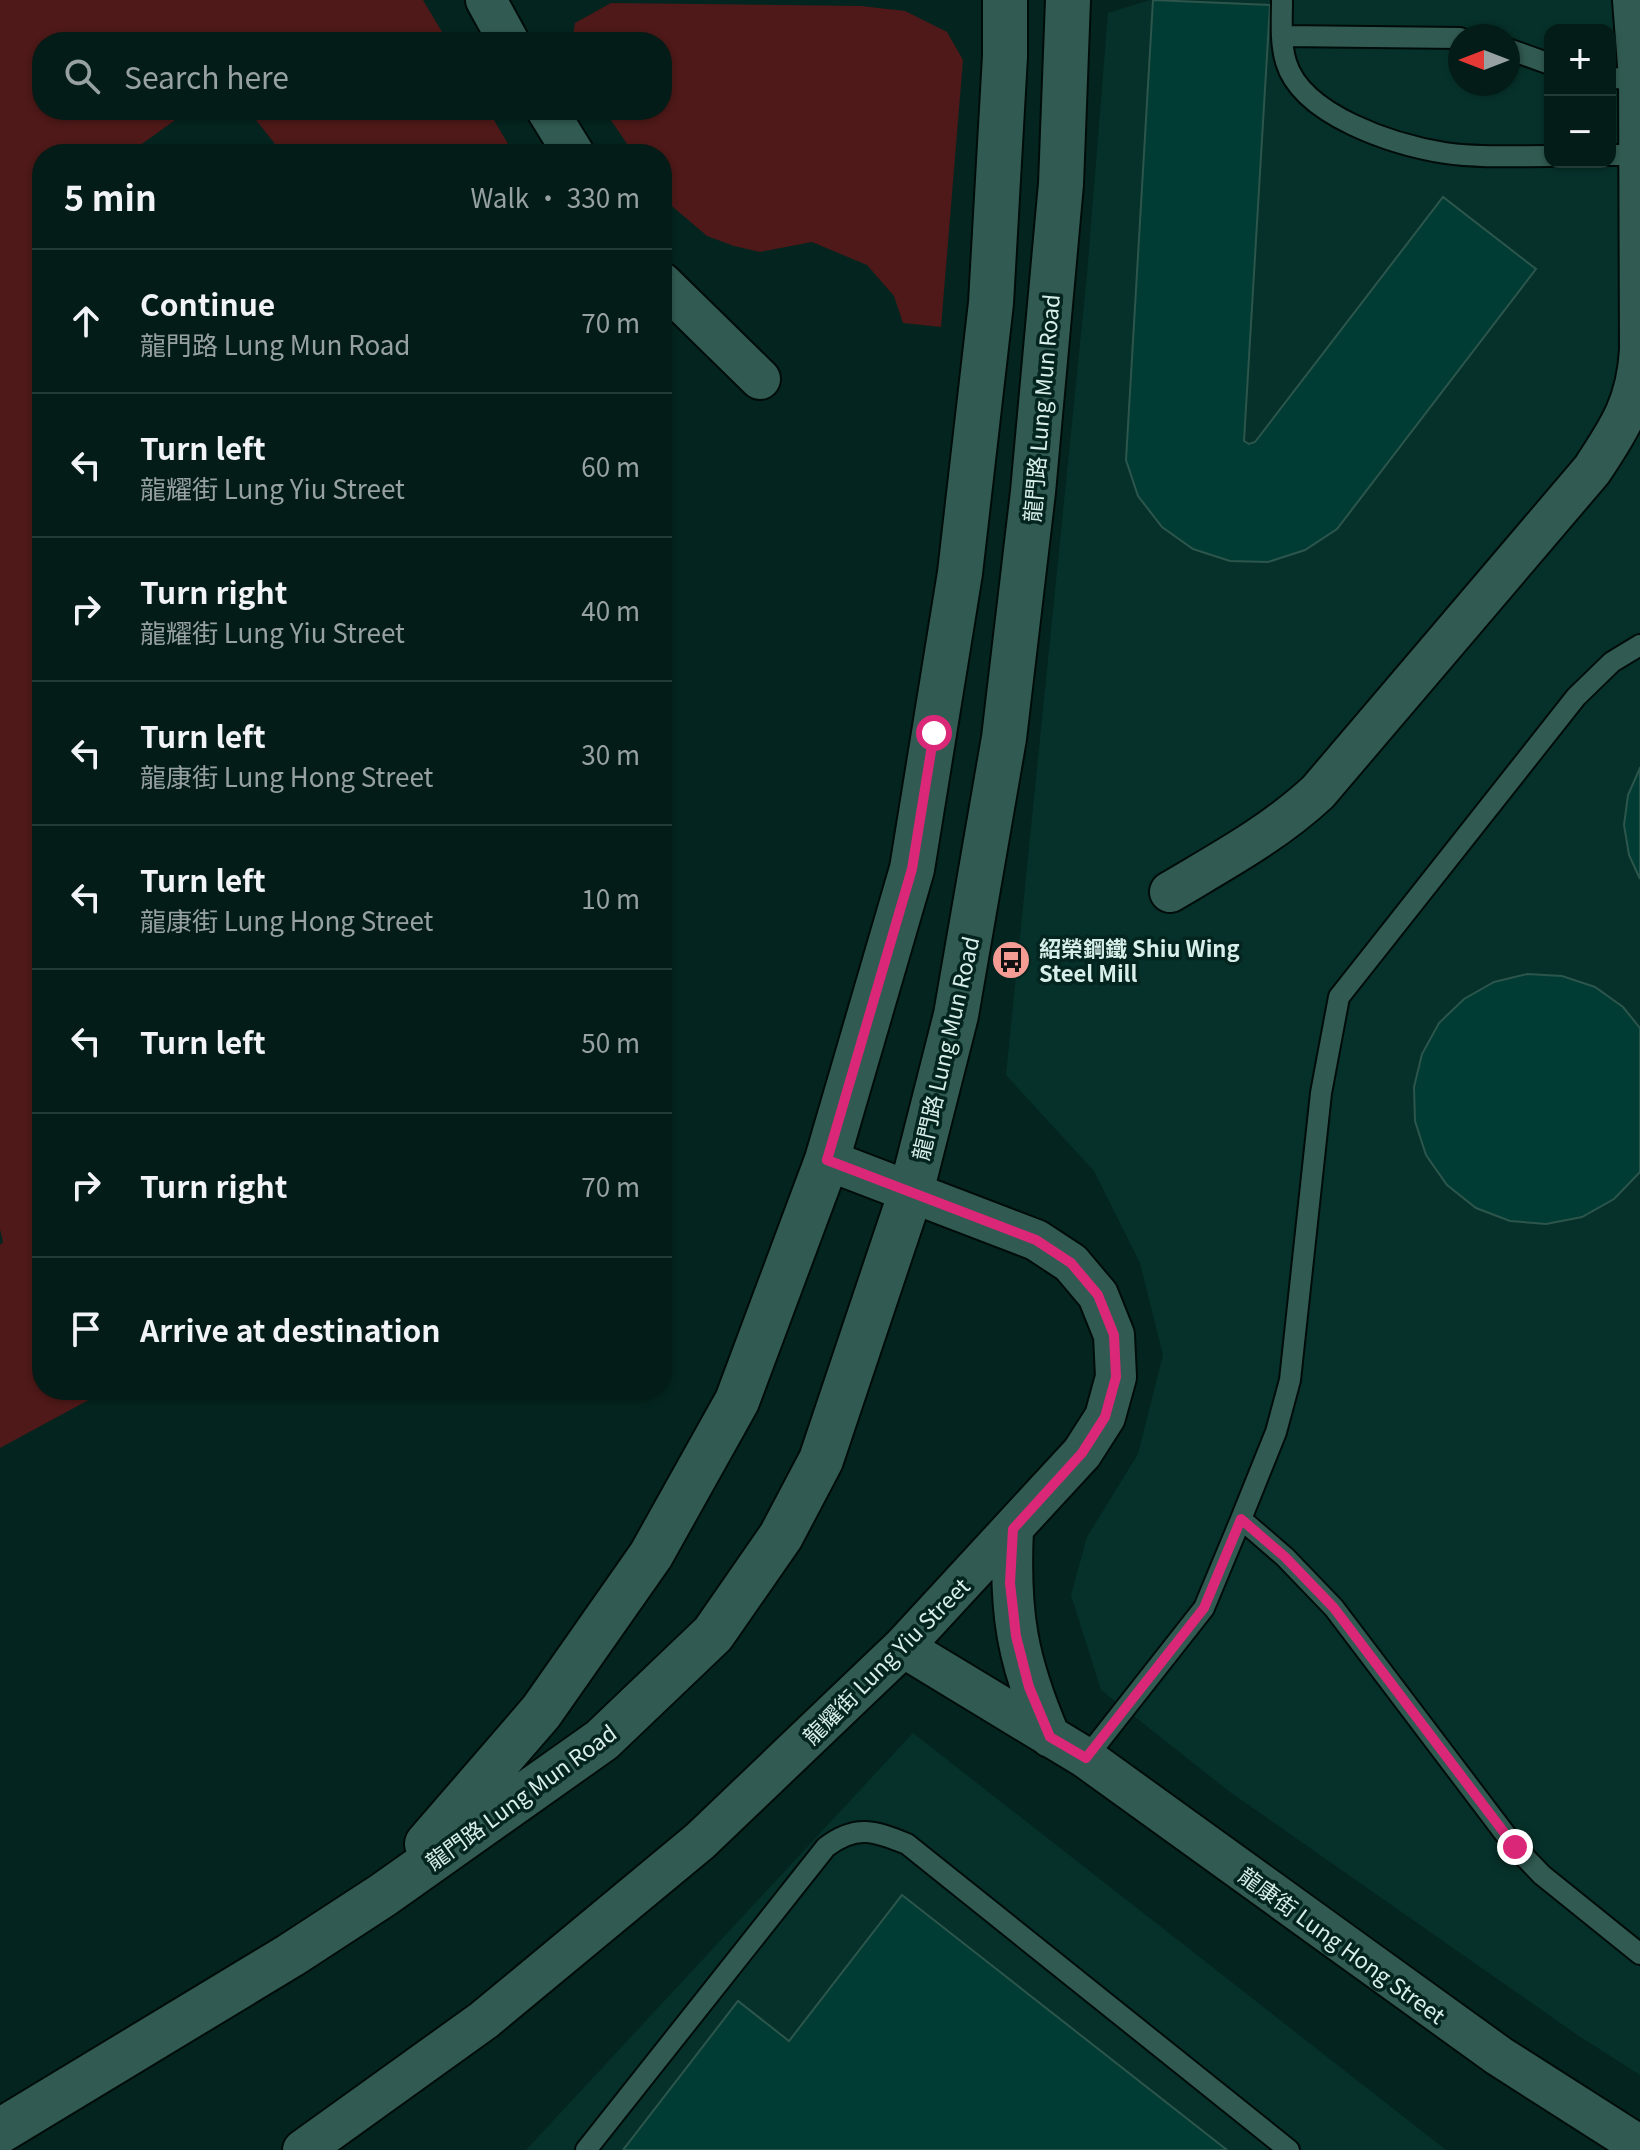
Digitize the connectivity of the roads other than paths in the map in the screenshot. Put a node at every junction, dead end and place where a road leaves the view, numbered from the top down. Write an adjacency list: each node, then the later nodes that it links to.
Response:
1 (486, 0): 6 (street)
2 (1005, 0): 21 (street, 龍門路 Lung Mun Road)
3 (1068, 0): 22 (street, 龍門路 Lung Mun Road)
4 (1282, 0): 7 (lane)
5 (1633, 0): 11 (street)
6 (504, 32)
7 (1283, 36): 8 (lane); 16 (lane)
8 (1448, 38)
9 (1520, 53): 10 (lane)
10 (1544, 62)
11 (1624, 79): 15 (street)
12 (553, 120): 13 (street)
13 (568, 144)
14 (1616, 155): 15 (lane)
15 (1640, 155): 20 (street)
16 (1544, 156)
17 (672, 293): 18 (street)
18 (760, 379)
19 (1640, 645): 23 (lane)
20 (1170, 892)
21 (827, 1160): 22 (street, 龍耀街 Lung Yiu Street); 28 (street, 龍門路 Lung Mun Road)
22 (911, 1192): 24 (street, 龍耀街 Lung Yiu Street); 28 (street, 龍門路 Lung Mun Road)
23 (1241, 1519): 27 (lane); 29 (lane)
24 (1013, 1529): 25 (street, 龍耀街 Lung Yiu Street); 26 (street)
25 (903, 1647): 26 (street, 龍康街 Lung Hong Street); 34 (street, 龍耀街 Lung Yiu Street)
26 (1050, 1737): 27 (street, 龍康街 Lung Hong Street)
27 (1086, 1758): 33 (street, 龍康街 Lung Hong Street)
28 (383, 1895): 32 (street, 龍門路 Lung Mun Road)
29 (1606, 1927): 30 (lane); 31 (lane)
30 (1640, 1946)
31 (1640, 1954)
32 (0, 2131)
33 (1640, 2146)
34 (303, 2150)
35 (586, 2150): 36 (lane)
36 (1289, 2150)

